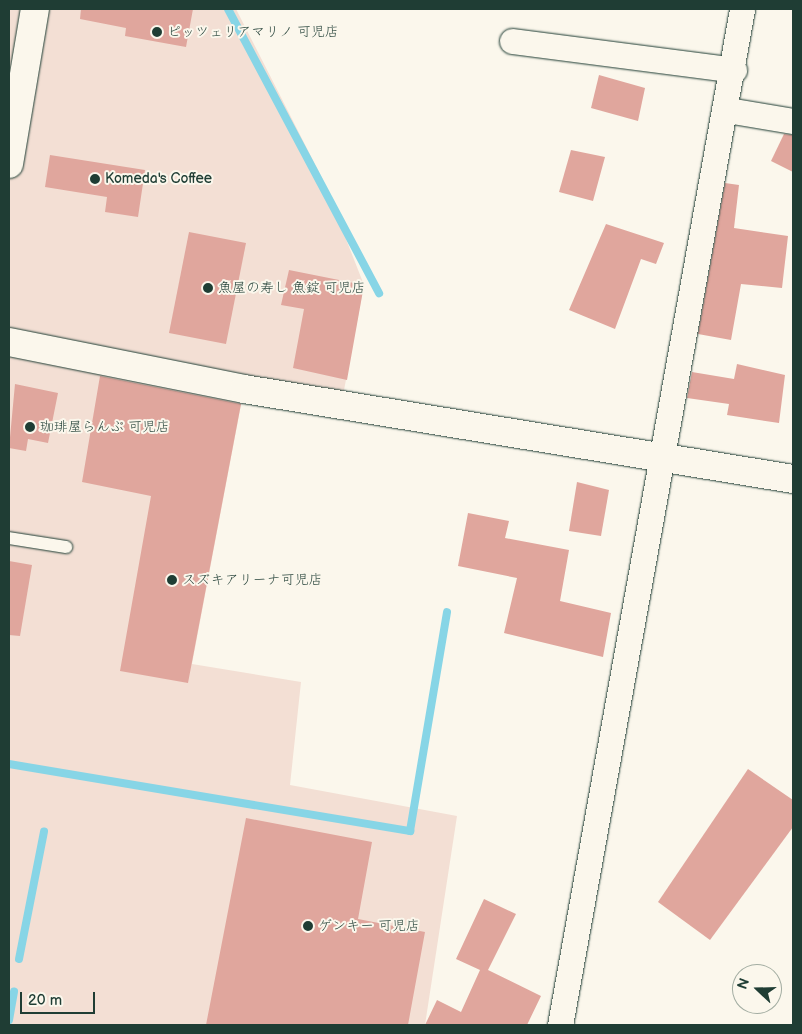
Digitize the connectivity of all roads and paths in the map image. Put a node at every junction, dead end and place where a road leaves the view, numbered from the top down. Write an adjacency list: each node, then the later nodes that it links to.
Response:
1 (35, 9): 7 (street)
2 (742, 9): 4 (street)
3 (512, 41): 4 (street)
4 (734, 70): 5 (street)
5 (727, 110): 6 (street); 9 (street)
6 (793, 121)
7 (9, 164)
8 (9, 342): 9 (street)
9 (663, 460): 10 (street); 13 (street)
10 (793, 479)
11 (9, 538): 12 (lane)
12 (66, 547)
13 (560, 1025)

